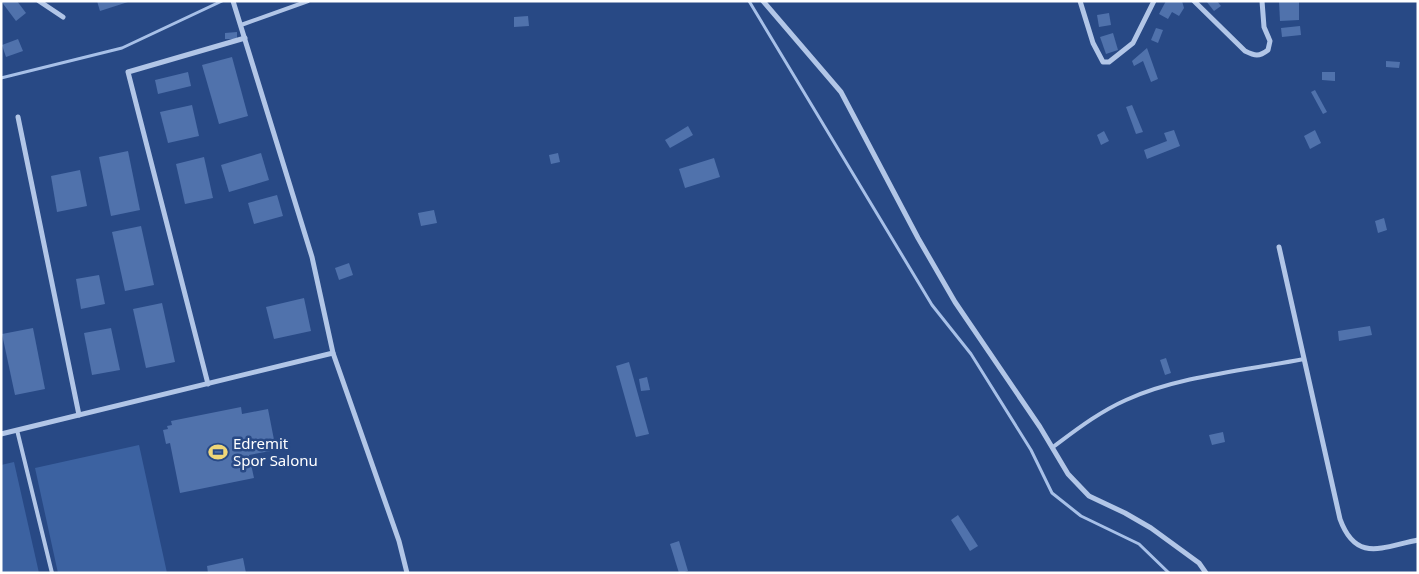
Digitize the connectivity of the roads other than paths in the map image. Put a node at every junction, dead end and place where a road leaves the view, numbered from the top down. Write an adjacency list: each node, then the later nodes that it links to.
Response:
1 (39, 1): 9 (street)
2 (233, 1): 10 (street)
3 (308, 1): 10 (lane)
4 (764, 1): 20 (street)
5 (1080, 1): 6 (street)
6 (1154, 1)
7 (1194, 1): 8 (street)
8 (1262, 1)
9 (63, 17)
10 (241, 25): 11 (street)
11 (245, 38): 14 (street); 16 (street)
12 (18, 117): 17 (street)
13 (1279, 246): 15 (street)
14 (333, 353): 16 (street); 23 (street)
15 (1304, 359): 20 (lane); 21 (street)
16 (208, 384): 17 (street)
17 (79, 415): 18 (street)
18 (17, 430): 19 (street); 22 (lane)
19 (1, 434)
20 (1053, 447): 24 (street)
21 (1418, 540)
22 (52, 573)
23 (407, 573)
24 (1206, 573)

